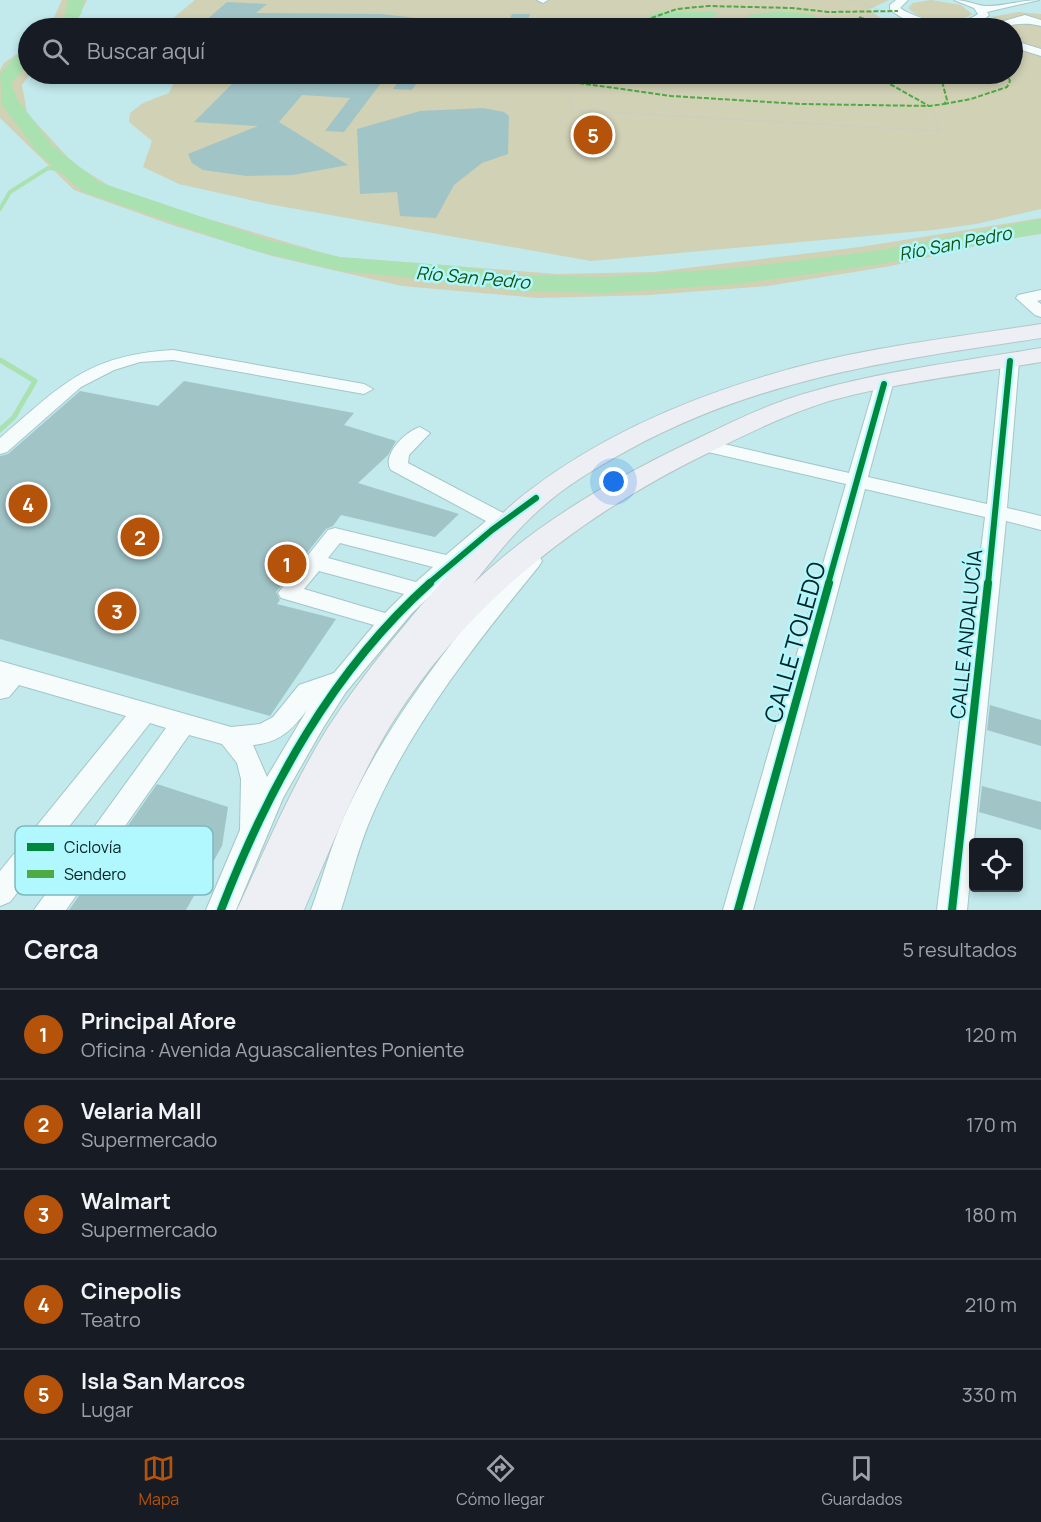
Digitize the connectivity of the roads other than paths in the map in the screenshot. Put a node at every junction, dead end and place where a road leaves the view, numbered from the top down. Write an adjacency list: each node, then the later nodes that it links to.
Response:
1 (903, 0): 7 (street)
2 (959, 0): 6 (street)
3 (1034, 0): 4 (street)
4 (1017, 2): 5 (street); 6 (street)
5 (1041, 9)
6 (983, 10): 8 (street)
7 (914, 18)
8 (978, 18)
9 (1023, 18): 10 (street)
10 (1041, 23)
11 (1023, 47): 12 (street)
12 (1041, 53)
13 (1041, 295): 14 (street)
14 (1041, 312)
15 (1041, 331): 24 (main road)
16 (1041, 355): 17 (main road)
17 (1010, 361): 18 (main road); 25 (street, CALLE ANDALUCÍA)
18 (884, 384): 21 (main road); 23 (street, CALLE TOLEDO)
19 (364, 389): 22 (street)
20 (420, 433): 26 (street)
21 (702, 445): 23 (street); 28 (main road)
22 (0, 448)
23 (857, 481): 25 (street); 49 (street, CALLE TOLEDO)
24 (536, 498): 26 (street); 30 (main road)
25 (996, 513): 27 (street); 50 (street, CALLE ANDALUCÍA)
26 (500, 520): 30 (street)
27 (1041, 523)
28 (558, 529): 30 (main road); 48 (street)
29 (314, 562): 30 (street); 31 (street); 32 (street)
30 (469, 572): 31 (street); 46 (main road); 47 (main road)
31 (420, 591): 32 (street)
32 (390, 622): 34 (street)
33 (5, 678): 35 (street)
34 (342, 680): 37 (street); 40 (street)
35 (144, 712): 36 (street); 38 (street)
36 (183, 723): 37 (street); 39 (street)
37 (231, 737): 40 (street)
38 (53, 826)
39 (110, 826)
40 (252, 839): 45 (street)
41 (15, 874): 42 (street)
42 (0, 893)
43 (61, 895): 44 (street)
44 (50, 910)
45 (221, 910)
46 (256, 910)
47 (285, 910)
48 (326, 910)
49 (738, 910)
50 (952, 910)

